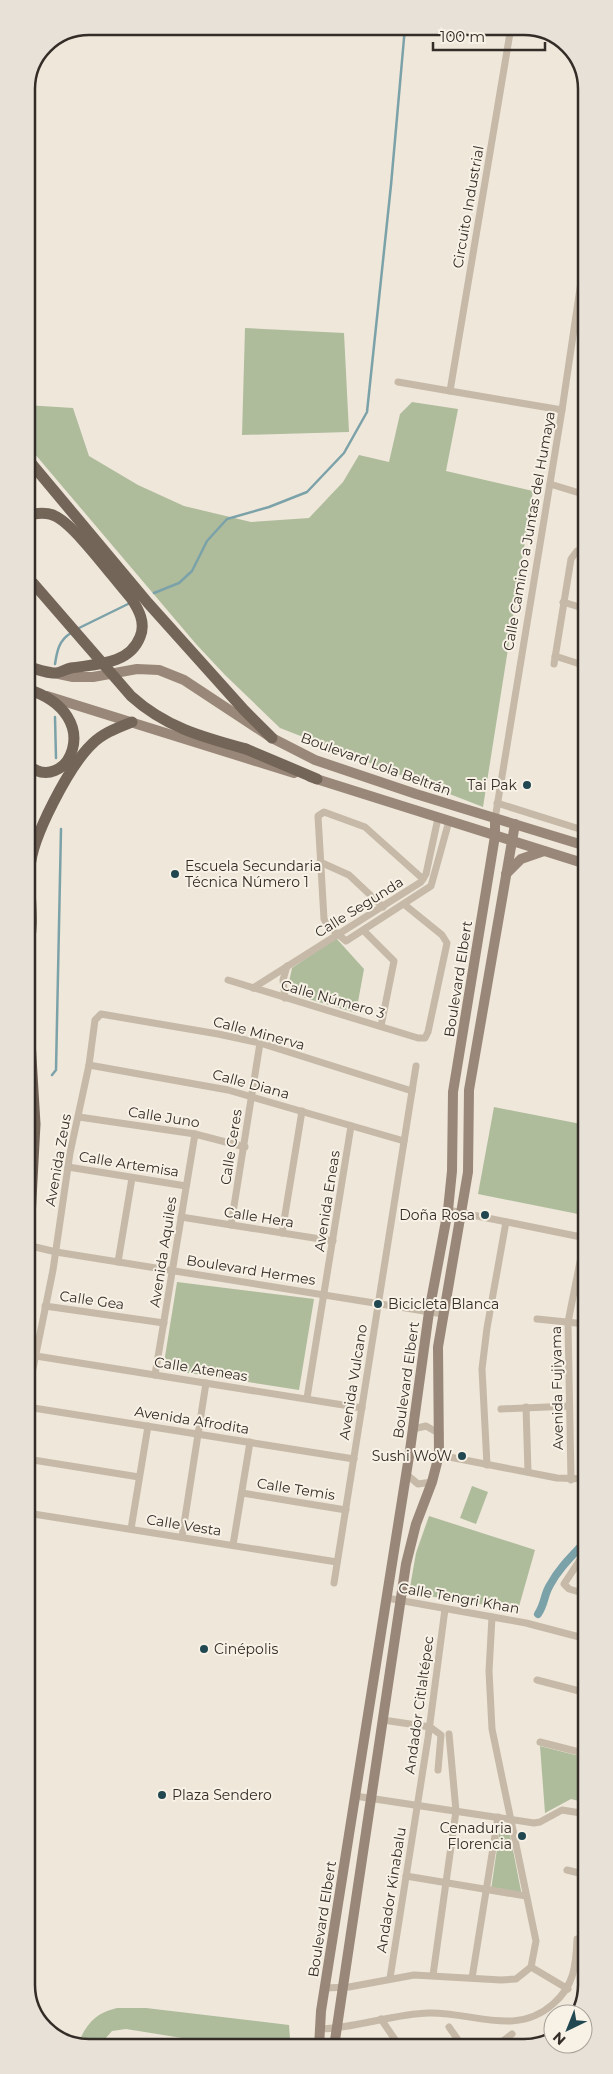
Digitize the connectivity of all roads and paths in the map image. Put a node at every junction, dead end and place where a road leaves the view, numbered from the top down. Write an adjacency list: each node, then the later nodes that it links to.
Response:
1 (511, 35): 4 (street, Circuito Industrial)
2 (578, 302): 5 (street, Calle Camino a Juntas del Humaya)
3 (398, 382): 4 (street)
4 (450, 391): 5 (street)
5 (562, 410): 7 (street, Calle Camino a Juntas del Humaya)
6 (35, 468): 20 (main road)
7 (550, 484): 8 (street); 23 (street, Calle Camino a Juntas del Humaya)
8 (578, 493)
9 (35, 513): 16 (main road)
10 (578, 551): 12 (street)
11 (35, 585): 22 (main road, bridge)
12 (563, 602): 13 (street); 14 (street)
13 (578, 607)
14 (578, 664)
15 (35, 668): 16 (main road)
16 (54, 673): 20 (street, Boulevard Lola Beltrán)
17 (35, 692): 18 (main road)
18 (44, 695): 19 (street, Boulevard Lola Beltrán); 21 (main road)
19 (132, 722): 22 (street, Boulevard Lola Beltrán); 32 (main road)
20 (272, 738): 25 (street, Boulevard Lola Beltrán)
21 (35, 769)
22 (317, 779): 24 (street, Boulevard Lola Beltrán)
23 (497, 803): 25 (street, Calle Camino a Juntas del Humaya); 28 (street)
24 (438, 818): 26 (street, Boulevard Lola Beltrán); 37 (street, Calle Segunda)
25 (495, 818): 27 (street, Boulevard Lola Beltrán); 29 (street, Boulevard Elbert)
26 (449, 821): 29 (street, Boulevard Lola Beltrán); 38 (street, Calle Segunda)
27 (515, 824): 30 (street, Boulevard Elbert); 31 (street, Boulevard Lola Beltrán)
28 (578, 828)
29 (495, 836): 30 (street, Boulevard Lola Beltrán); 46 (street, Boulevard Elbert)
30 (512, 841): 33 (street, Boulevard Lola Beltrán); 36 (street, Boulevard Elbert)
31 (578, 844)
32 (35, 848)
33 (545, 851): 34 (street, Boulevard Lola Beltrán); 36 (street)
34 (578, 861)
35 (320, 862): 37 (street); 39 (street); 41 (street)
36 (506, 875): 47 (street, Boulevard Elbert)
37 (424, 880): 39 (street, Calle Segunda)
38 (405, 905): 40 (street, Calle Segunda); 49 (street, Calle Número 3)
39 (383, 907): 41 (street, Calle Segunda)
40 (364, 931): 41 (street, Calle Segunda); 49 (street)
41 (337, 935): 42 (street, Calle Segunda)
42 (287, 966): 44 (street, Calle Segunda); 45 (street)
43 (228, 980): 44 (street, Calle Número 3)
44 (253, 988): 45 (street, Calle Número 3)
45 (285, 998): 49 (street, Calle Número 3)
46 (468, 1003): 47 (street); 64 (street, Boulevard Elbert)
47 (484, 1006): 65 (street, Boulevard Elbert)
48 (98, 1015): 50 (street, Calle Minerva); 51 (street, Avenida Zeus)
49 (381, 1026)
50 (260, 1043): 53 (street, Calle Minerva); 54 (street, Calle Ceres)
51 (89, 1065): 54 (street, Calle Diana); 56 (street, Avenida Zeus)
52 (416, 1066): 53 (street, Avenida Vulcano)
53 (412, 1091): 59 (street, Avenida Vulcano)
54 (252, 1096): 55 (street, Calle Diana); 60 (street, Calle Ceres)
55 (302, 1111): 57 (street, Calle Diana); 69 (street)
56 (79, 1117): 58 (street, Calle Juno); 61 (street, Avenida Zeus)
57 (352, 1126): 59 (street, Calle Diana); 71 (street, Avenida Eneas)
58 (195, 1134): 60 (street, Calle Juno); 63 (street, Avenida Aquiles)
59 (404, 1141): 78 (street, Avenida Vulcano)
60 (245, 1147): 68 (street, Calle Ceres)
61 (68, 1167): 62 (street, Calle Artemisa); 73 (street, Avenida Zeus)
62 (132, 1178): 63 (street, Calle Artemisa); 74 (street)
63 (186, 1186): 66 (street, Avenida Aquiles)
64 (448, 1210): 65 (street); 80 (street, Boulevard Elbert)
65 (462, 1213): 67 (street); 81 (street, Boulevard Elbert)
66 (181, 1217): 68 (street, Calle Hera); 75 (street, Avenida Aquiles)
67 (506, 1222): 70 (street); 104 (street)
68 (231, 1225): 69 (street, Calle Hera)
69 (282, 1233): 71 (street, Calle Hera)
70 (578, 1236)
71 (333, 1241): 77 (street, Avenida Eneas)
72 (35, 1246): 73 (street, Boulevard Hermes)
73 (56, 1252): 74 (street, Boulevard Hermes); 79 (street, Avenida Zeus)
74 (118, 1262): 75 (street, Boulevard Hermes)
75 (172, 1270): 77 (street, Boulevard Hermes); 84 (street, Avenida Aquiles)
76 (578, 1275): 83 (street, Avenida Fujiyama)
77 (324, 1295): 78 (street, Boulevard Hermes); 90 (street, Avenida Eneas)
78 (378, 1304): 80 (street, Boulevard Hermes); 94 (street, Avenida Vulcano)
79 (45, 1306): 84 (street, Calle Gea); 86 (street, Avenida Zeus)
80 (429, 1312): 81 (street, Boulevard Hermes); 97 (street, Boulevard Elbert)
81 (443, 1314): 99 (street, Boulevard Elbert)
82 (537, 1319): 83 (street)
83 (568, 1322): 85 (street); 91 (street, Avenida Fujiyama)
84 (164, 1323): 88 (street, Avenida Aquiles)
85 (578, 1323)
86 (36, 1356): 87 (street, Avenida Zeus); 88 (street, Calle Ateneas)
87 (35, 1361)
88 (155, 1375): 89 (street, Calle Ateneas)
89 (206, 1383): 90 (street, Calle Ateneas); 98 (street)
90 (307, 1398): 94 (street, Calle Ateneas)
91 (569, 1406): 92 (street); 109 (street, Avenida Fujiyama)
92 (526, 1407): 95 (street); 105 (street)
93 (35, 1408): 96 (street, Avenida Afrodita)
94 (362, 1408): 102 (street, Avenida Vulcano)
95 (501, 1409)
96 (148, 1426): 98 (street, Avenida Afrodita); 107 (street)
97 (413, 1429): 99 (street); 106 (street, Boulevard Elbert)
98 (198, 1434): 100 (street, Avenida Afrodita); 115 (street)
99 (440, 1434): 101 (street, Boulevard Elbert)
100 (250, 1442): 102 (street, Avenida Afrodita); 111 (street)
101 (439, 1455): 104 (street); 110 (street, Boulevard Elbert)
102 (354, 1459): 112 (street, Avenida Vulcano)
103 (35, 1460): 107 (street)
104 (487, 1465): 105 (street)
105 (528, 1472): 109 (street)
106 (406, 1474): 110 (street); 121 (street, Boulevard Elbert)
107 (139, 1477): 114 (street)
108 (578, 1479): 109 (street)
109 (571, 1480)
110 (432, 1482): 122 (street, Boulevard Elbert)
111 (242, 1493): 112 (street, Calle Temis); 116 (street)
112 (346, 1510): 117 (street, Avenida Vulcano)
113 (35, 1514): 114 (street, Calle Vesta)
114 (131, 1529): 115 (street, Calle Vesta)
115 (182, 1538): 116 (street, Calle Vesta)
116 (233, 1545): 117 (street, Calle Vesta)
117 (337, 1562): 119 (street, Avenida Vulcano)
118 (578, 1563): 120 (street)
119 (334, 1583)
120 (578, 1592)
121 (387, 1598): 122 (street, Calle Tengri Khan); 134 (street, Boulevard Elbert)
122 (400, 1600): 123 (street, Calle Tengri Khan); 128 (street, Boulevard Elbert)
123 (445, 1609): 124 (street, Calle Tengri Khan); 129 (street, Andador Citlaltépec)
124 (492, 1617): 125 (street, Calle Tengri Khan); 140 (street)
125 (578, 1637)
126 (537, 1680): 127 (street)
127 (578, 1691)
128 (382, 1720): 129 (street); 135 (street, Boulevard Elbert)
129 (430, 1726): 133 (street); 136 (street, Andador Citlaltépec)
130 (449, 1734): 137 (street)
131 (540, 1742): 132 (street)
132 (578, 1752)
133 (438, 1770)
134 (355, 1796): 135 (street); 152 (street, Boulevard Elbert)
135 (370, 1798): 136 (street); 153 (street, Boulevard Elbert)
136 (416, 1805): 137 (street); 143 (street, Andador Kinabalu)
137 (456, 1811): 139 (street); 144 (street)
138 (578, 1813): 140 (street)
139 (498, 1817): 140 (street); 145 (street)
140 (510, 1819): 146 (street)
141 (567, 1870): 142 (street)
142 (578, 1873)
143 (406, 1876): 144 (street); 150 (street, Andador Kinabalu)
144 (446, 1882): 145 (street); 149 (street)
145 (486, 1889): 146 (street); 151 (street)
146 (526, 1896): 148 (street)
147 (578, 1940): 154 (street)
148 (531, 1967): 151 (street); 154 (street)
149 (433, 1975): 150 (street); 151 (street)
150 (390, 1978): 153 (street)
151 (472, 1978)
152 (325, 1988): 153 (street); 158 (street, Boulevard Elbert)
153 (342, 1988): 157 (street, Boulevard Elbert)
154 (568, 1989): 155 (street)
155 (381, 2019): 157 (street); 162 (street)
156 (449, 2027): 163 (street)
157 (336, 2029): 158 (street); 161 (street, Boulevard Elbert)
158 (320, 2030): 160 (street, Boulevard Elbert)
159 (512, 2034): 164 (street)
160 (321, 2039)
161 (335, 2039)
162 (395, 2039)
163 (457, 2039)
164 (505, 2039)

